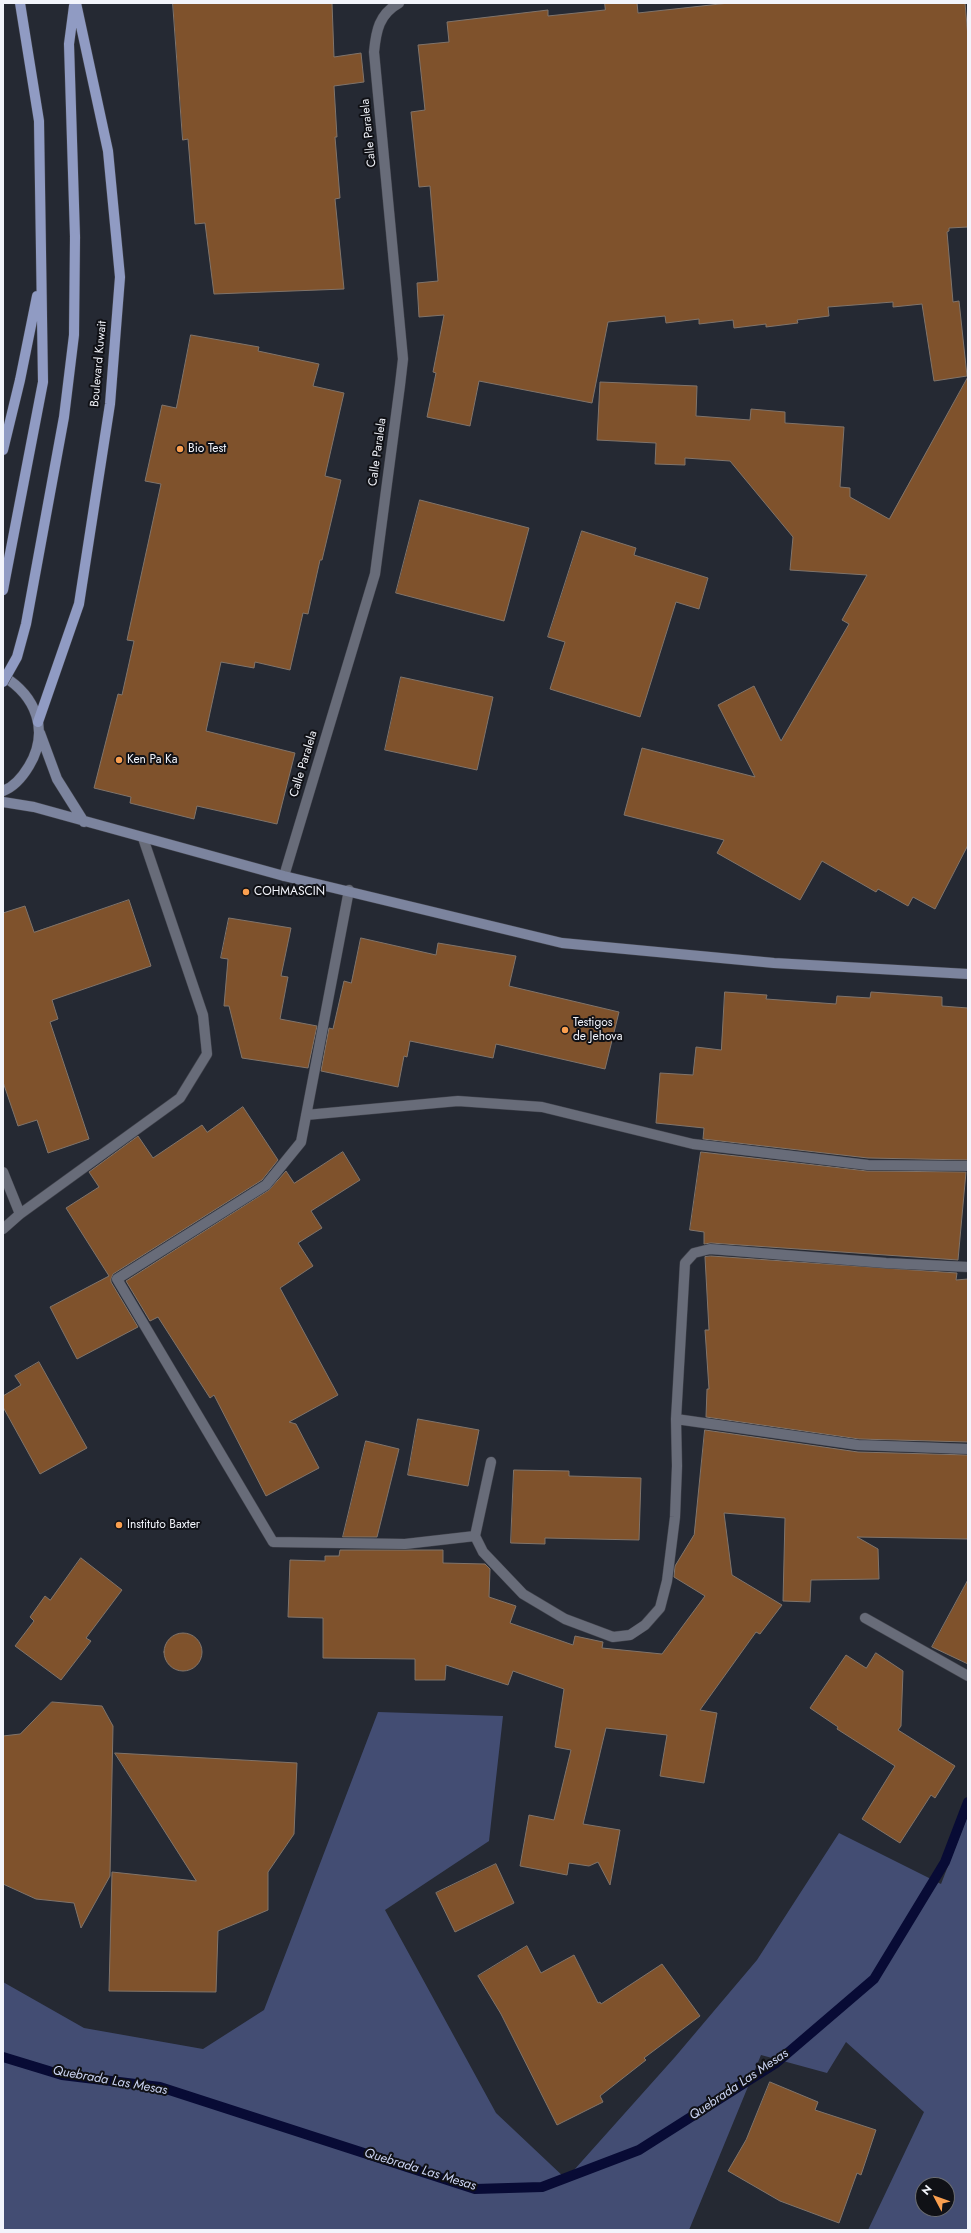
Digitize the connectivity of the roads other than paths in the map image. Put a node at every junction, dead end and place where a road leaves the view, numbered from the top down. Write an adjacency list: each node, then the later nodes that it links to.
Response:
1 (20, 3): 4 (main road)
2 (75, 3): 8 (main road, bridge); 9 (main road, Boulevard Kuwait)
3 (399, 3): 14 (street, Calle Paralela)
4 (40, 276): 5 (main road); 6 (main road)
5 (3, 450)
6 (3, 590)
7 (3, 676): 9 (main road)
8 (3, 682)
9 (39, 727): 10 (main road); 12 (main road)
10 (3, 791)
11 (3, 802): 12 (main road)
12 (84, 822): 13 (main road)
13 (143, 838): 14 (main road); 20 (street)
14 (284, 876): 15 (main road)
15 (349, 890): 16 (main road); 17 (street)
16 (968, 974)
17 (306, 1115): 18 (street); 26 (street)
18 (968, 1166)
19 (3, 1172): 20 (street)
20 (20, 1214): 21 (street)
21 (3, 1229)
22 (968, 1267): 23 (street)
23 (676, 1419): 24 (street); 26 (street)
24 (968, 1449)
25 (491, 1462): 26 (street)
26 (475, 1536)
27 (865, 1618): 28 (street)
28 (968, 1676)

